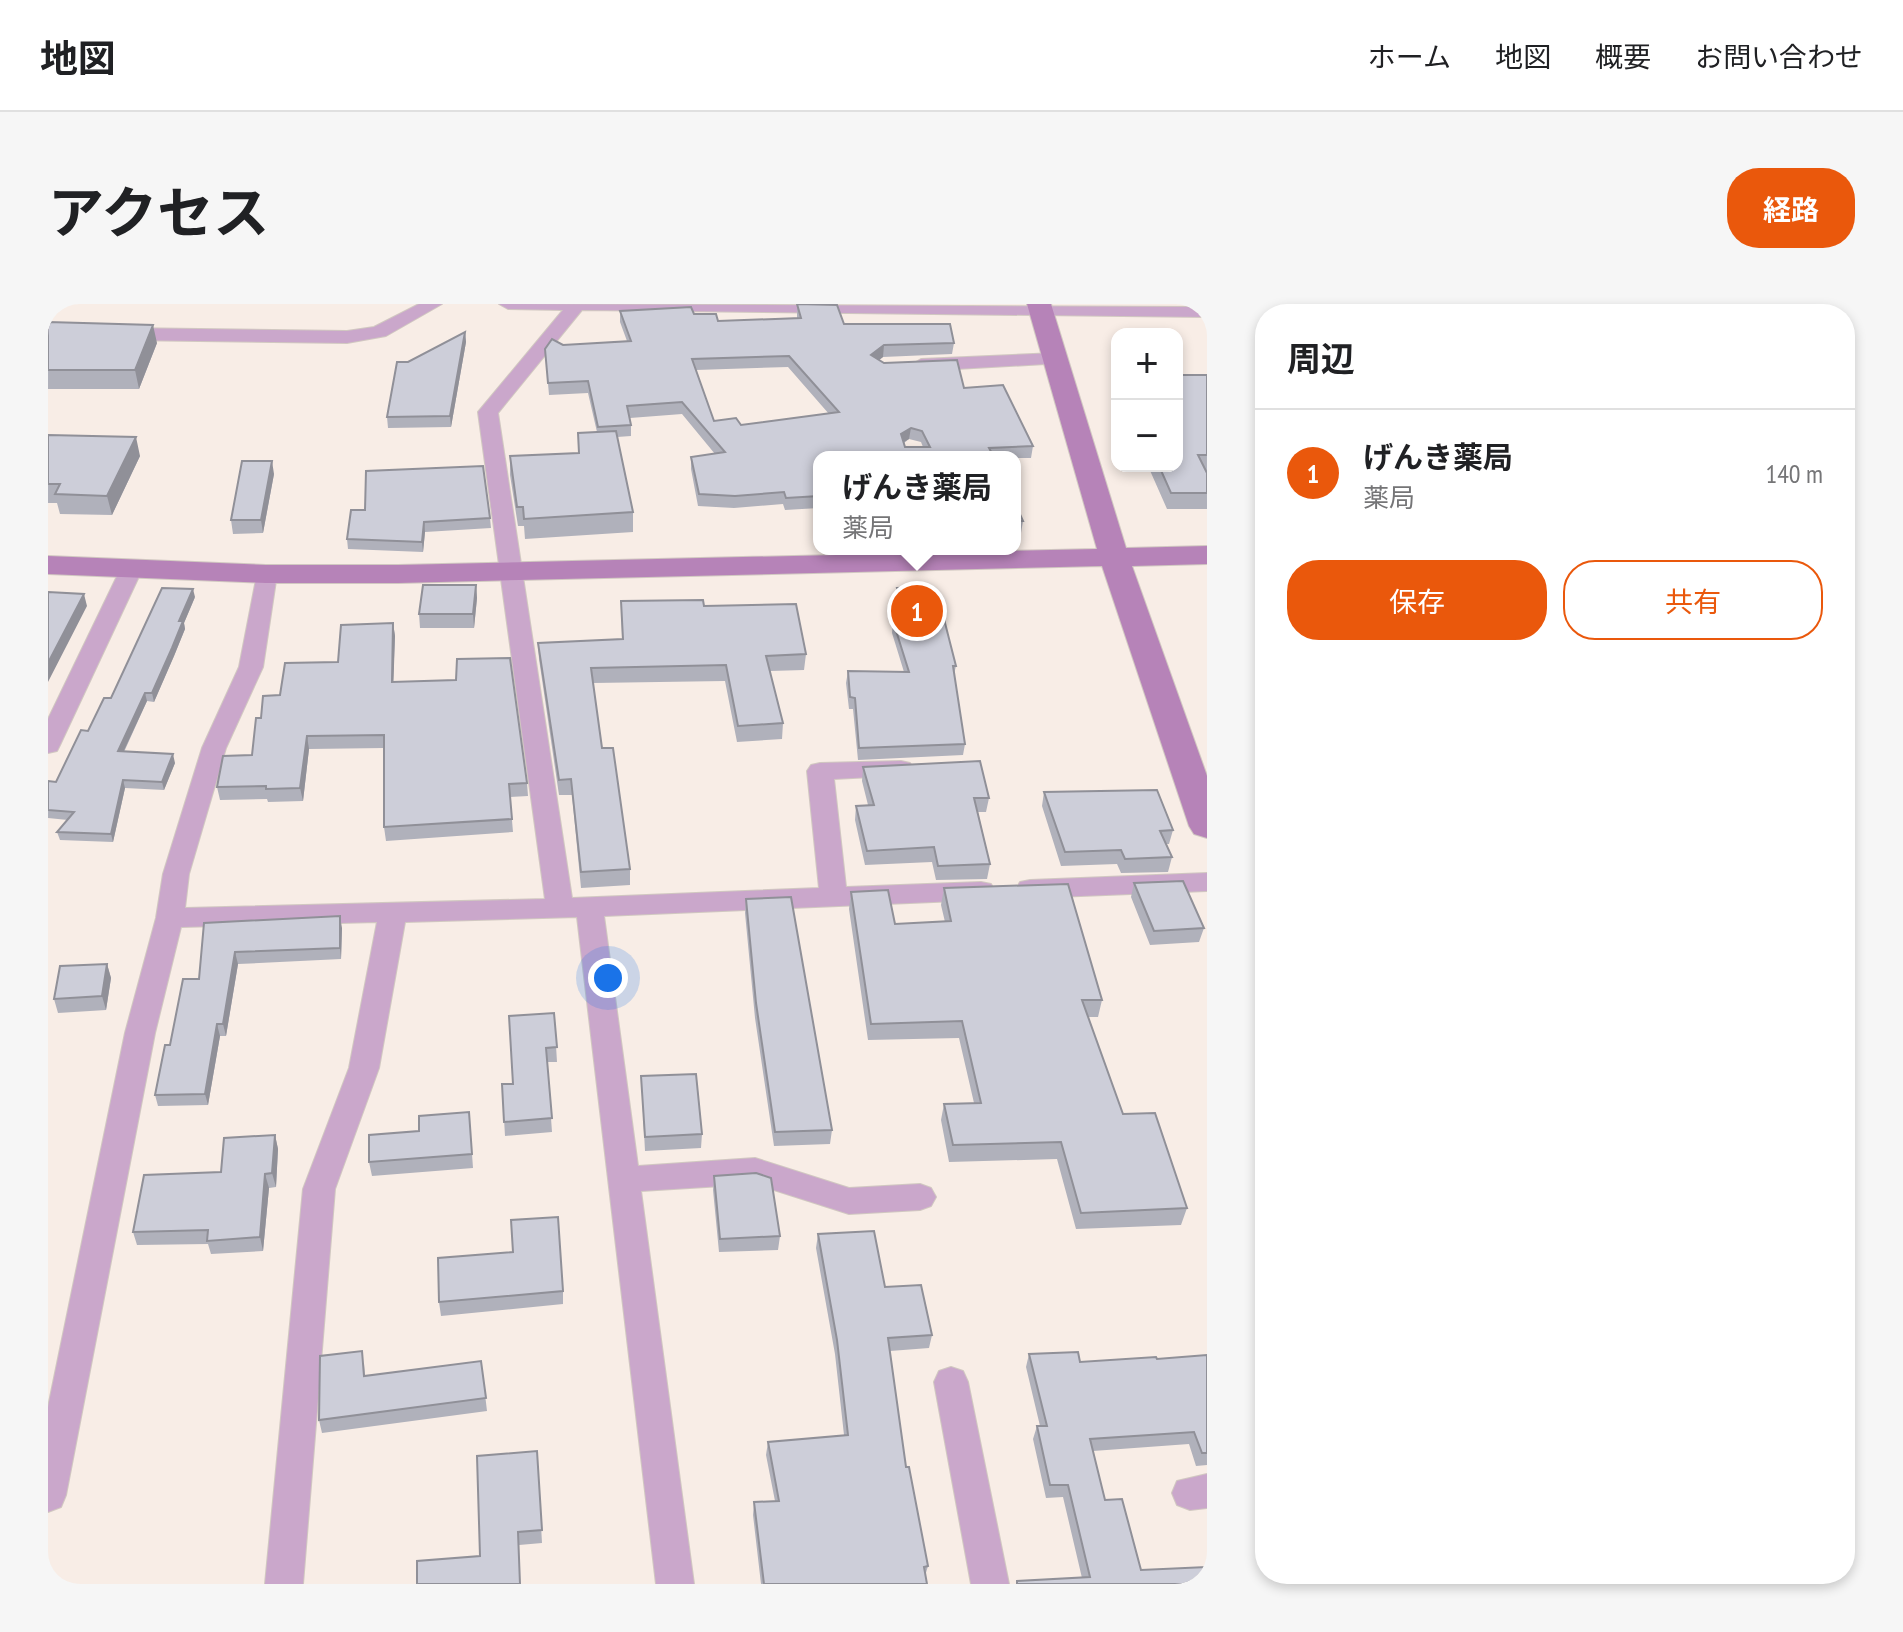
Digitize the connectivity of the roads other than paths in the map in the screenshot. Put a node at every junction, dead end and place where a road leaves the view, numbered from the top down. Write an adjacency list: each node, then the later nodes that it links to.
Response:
1 (433, 304): 6 (street)
2 (508, 304): 3 (street)
3 (577, 305): 4 (street); 14 (street)
4 (1040, 306): 5 (street); 7 (street)
5 (1207, 312)
6 (48, 333)
7 (1056, 359): 8 (street); 11 (street)
8 (899, 366)
9 (963, 555): 11 (street); 14 (street)
10 (1207, 555): 11 (street)
11 (1114, 557): 18 (street)
12 (48, 565): 13 (street)
13 (131, 570): 15 (street); 16 (street)
14 (511, 571): 15 (street); 21 (street)
15 (266, 574): 23 (street)
16 (48, 745)
17 (927, 768): 20 (street)
18 (1207, 826)
19 (1207, 882): 20 (street)
20 (834, 897): 21 (street)
21 (574, 907): 22 (street); 24 (street)
22 (393, 910): 23 (street); 28 (street)
23 (170, 918): 27 (street)
24 (624, 1180): 25 (street); 29 (street)
25 (920, 1197)
26 (951, 1382): 30 (street)
27 (48, 1495)
28 (284, 1584)
29 (675, 1584)
30 (990, 1584)

